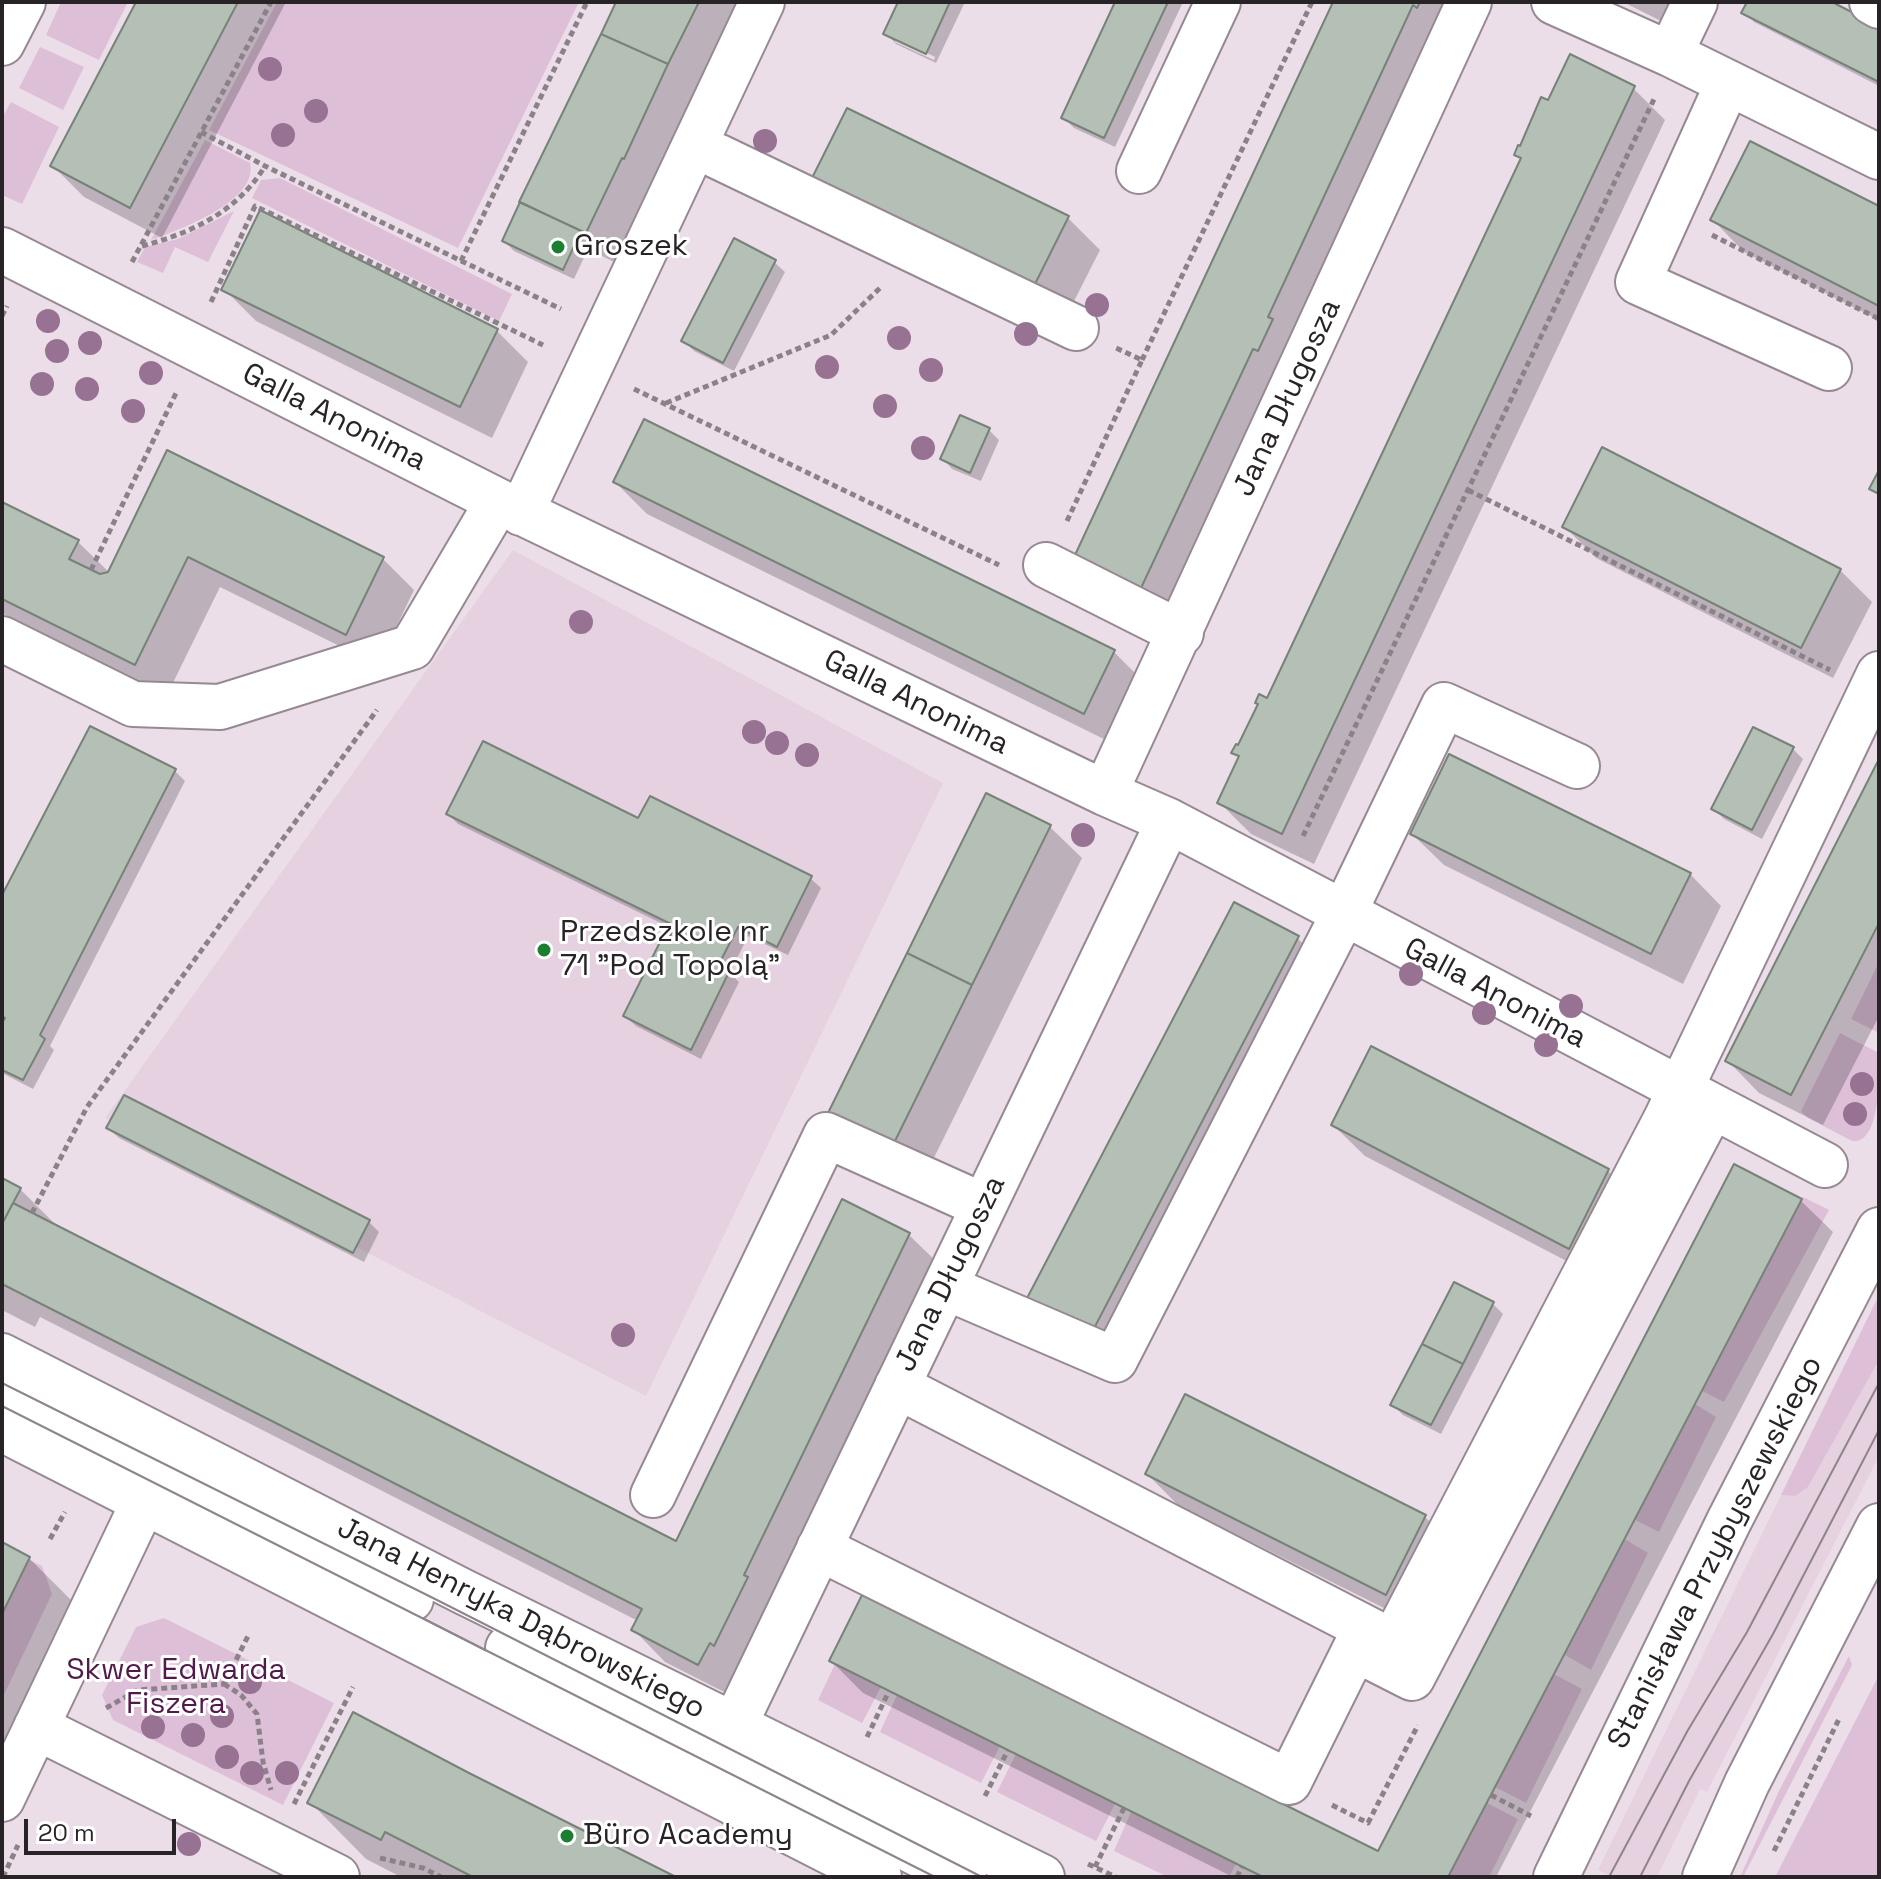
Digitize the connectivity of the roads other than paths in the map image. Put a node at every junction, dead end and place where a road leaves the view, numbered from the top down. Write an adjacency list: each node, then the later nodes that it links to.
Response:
1 (23, 2): 9 (street)
2 (762, 2): 18 (street)
3 (1218, 2): 14 (street)
4 (1469, 2): 20 (street, Jana Długosza)
5 (1554, 2): 10 (street)
6 (1695, 2): 10 (street)
7 (1872, 2): 8 (street)
8 (1879, 6)
9 (2, 43)
10 (1670, 54): 11 (street)
11 (1728, 83): 13 (street); 17 (street)
12 (717, 156): 16 (street)
13 (1879, 157)
14 (1139, 171)
15 (2, 250): 18 (street, Galla Anonima)
16 (1076, 328)
17 (1829, 368)
18 (509, 507): 21 (street); 24 (street, Galla Anonima)
19 (1046, 565): 20 (street)
20 (1181, 633): 24 (street, Jana Długosza)
21 (2, 639)
22 (1875, 682): 27 (street)
23 (1577, 766): 26 (street)
24 (1105, 793): 25 (street, Galla Anonima)
25 (1169, 821): 26 (street, Galla Anonima); 29 (street, Jana Długosza)
26 (1343, 915): 27 (street, Galla Anonima); 31 (street)
27 (1696, 1099): 28 (street, Galla Anonima); 33 (street); 39 (street)
28 (1825, 1165)
29 (984, 1206): 31 (street, Jana Długosza); 37 (street)
30 (1879, 1230): 48 (street, Stanisława Przybyszewskiego)
31 (945, 1287): 33 (street, Jana Długosza)
32 (2, 1356): 36 (street, Jana Henryka Dąbrowskiego)
33 (897, 1386): 39 (street, Jana Długosza)
34 (2, 1393): 36 (street)
35 (2, 1429): 36 (street, Jana Henryka Dąbrowskiego)
36 (158, 1472): 40 (street, Jana Henryka Dąbrowskiego); 41 (street); 43 (street); 45 (street, Jana Henryka Dąbrowskiego)
37 (653, 1495)
38 (1879, 1526): 49 (street)
39 (819, 1548): 40 (street, Jana Długosza)
40 (734, 1726): 43 (street, Jana Henryka Dąbrowskiego)
41 (36, 1727): 42 (street); 44 (street)
42 (2, 1799)
43 (974, 1863): 46 (street); 47 (street, Jana Henryka Dąbrowskiego)
44 (337, 1877)
45 (879, 1877)
46 (1023, 1877)
47 (1042, 1877)
48 (1556, 1877)
49 (1705, 1877)

